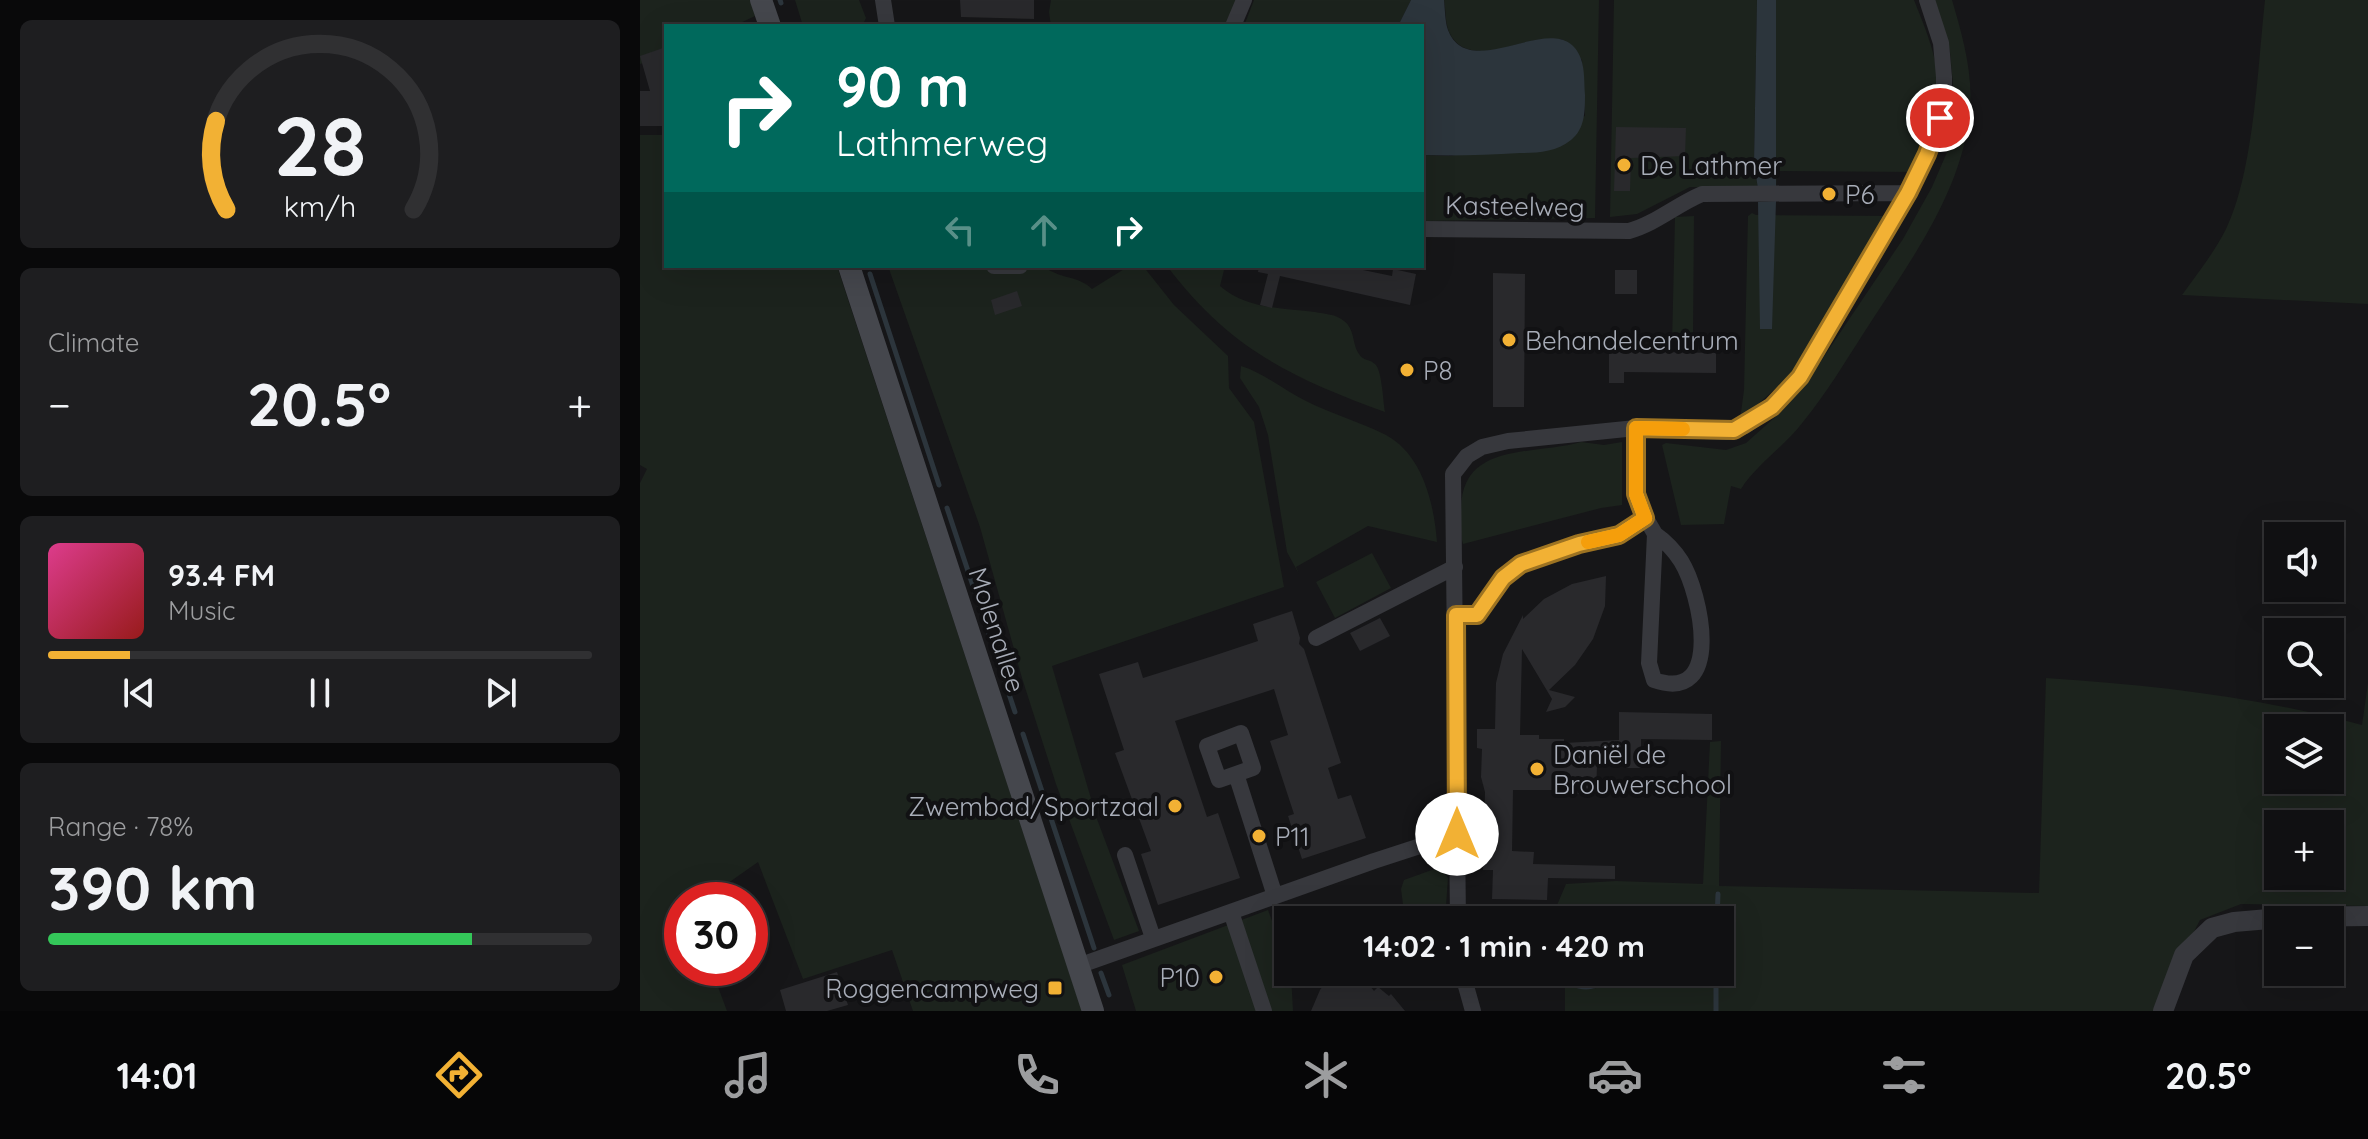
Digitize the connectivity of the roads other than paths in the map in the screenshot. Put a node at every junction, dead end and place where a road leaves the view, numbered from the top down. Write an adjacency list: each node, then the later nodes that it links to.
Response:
1 (761, 0): 5 (main road)
2 (883, 0): 6 (street)
3 (1244, 0): 7 (street)
4 (1927, 0): 8 (street)
5 (769, 24)
6 (887, 24)
7 (1234, 24)
8 (1908, 193): 9 (street, Kasteelweg); 11 (street)
9 (1424, 229)
10 (850, 268): 25 (main road, Molenallee)
11 (1636, 428): 12 (street); 14 (street)
12 (1645, 518): 13 (street); 15 (street)
13 (1655, 534): 13 (street)
14 (1455, 567): 15 (street); 16 (street)
15 (1456, 615): 18 (street)
16 (1316, 638)
17 (1236, 774): 20 (street)
18 (1457, 834): 20 (street); 21 (street)
19 (1125, 855): 24 (street)
20 (1275, 896): 22 (street)
21 (1458, 906)
22 (1231, 912): 24 (street); 28 (street)
23 (2368, 916): 30 (street)
24 (1153, 938): 25 (street)
25 (1078, 966): 27 (main road, Molenallee)
26 (1466, 986): 29 (street)
27 (1093, 1011)
28 (1264, 1011)
29 (1473, 1011)
30 (2163, 1011)

